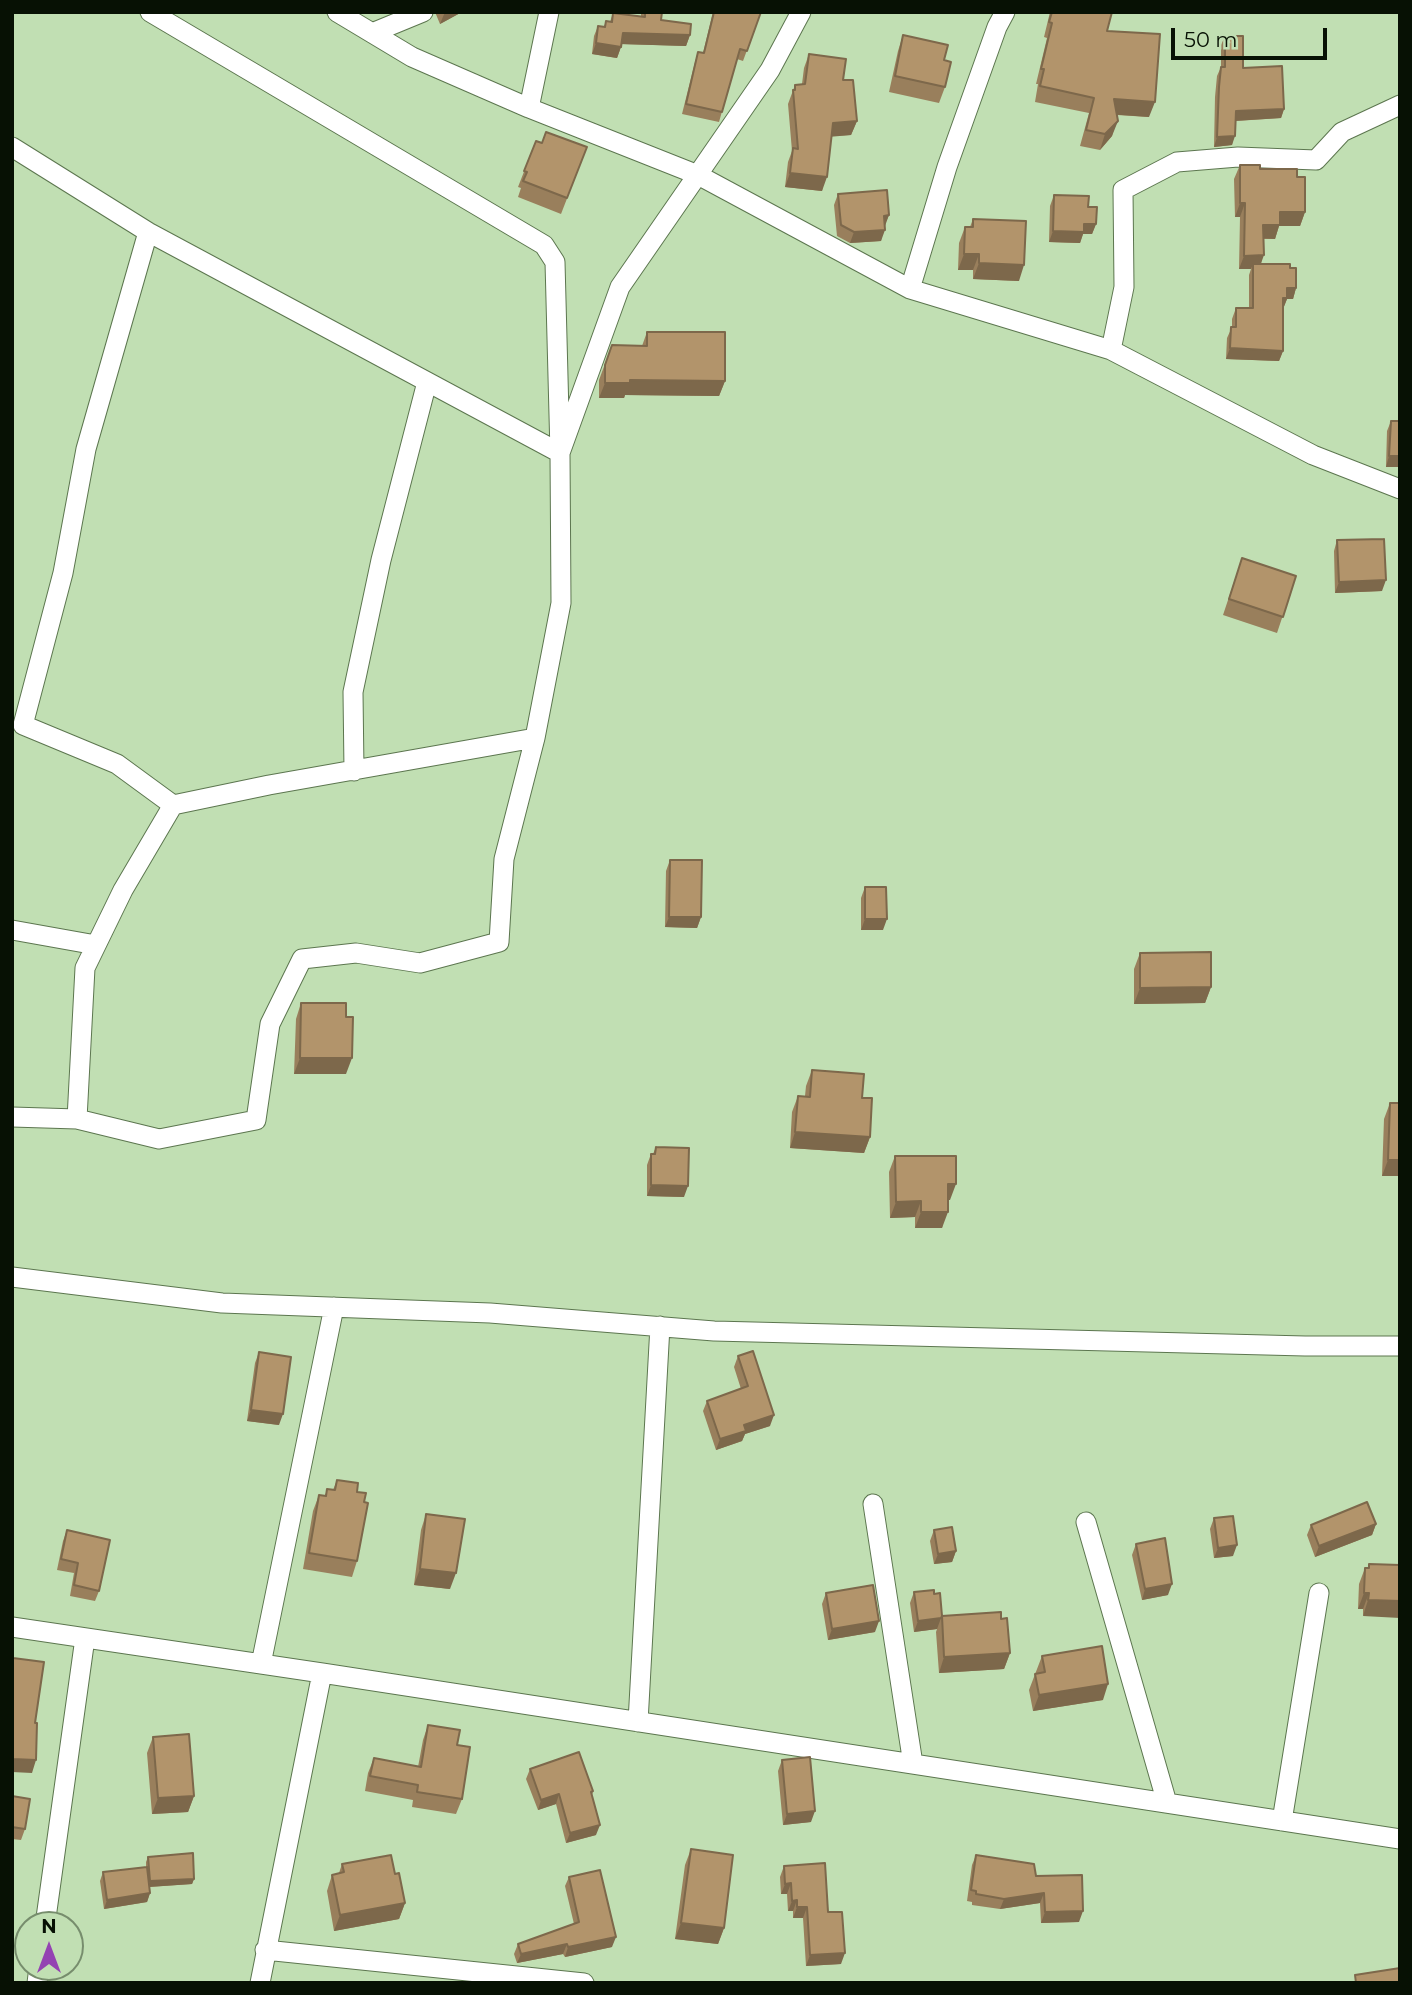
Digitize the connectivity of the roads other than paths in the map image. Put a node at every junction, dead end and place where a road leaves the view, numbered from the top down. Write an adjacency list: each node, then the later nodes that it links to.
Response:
1 (150, 12): 16 (street)
2 (337, 12): 7 (street)
3 (423, 12): 7 (street)
4 (549, 12): 9 (street)
5 (801, 12): 11 (street)
6 (1004, 12): 13 (street)
7 (372, 33): 9 (street)
8 (1400, 105): 14 (street)
9 (528, 108): 11 (street)
10 (12, 147): 12 (street)
11 (698, 175): 13 (street); 16 (street)
12 (148, 232): 15 (street); 20 (street)
13 (910, 289): 14 (street)
14 (1111, 350): 17 (street)
15 (427, 382): 16 (street); 19 (street)
16 (560, 453): 18 (street)
17 (1400, 489)
18 (535, 738): 19 (street); 24 (street)
19 (354, 771): 20 (street)
20 (173, 805): 22 (street)
21 (12, 930): 22 (street)
22 (96, 945): 24 (street)
23 (12, 1117): 24 (street)
24 (77, 1119)
25 (12, 1278): 26 (street)
26 (334, 1307): 27 (street); 34 (street)
27 (660, 1326): 28 (street); 36 (street)
28 (1400, 1346)
29 (873, 1504): 37 (street)
30 (1086, 1521): 38 (street)
31 (1319, 1593): 39 (street)
32 (12, 1627): 33 (street)
33 (85, 1638): 34 (street); 41 (street)
34 (261, 1664): 35 (street)
35 (322, 1674): 36 (street); 42 (street)
36 (638, 1722): 37 (street)
37 (913, 1764): 38 (street)
38 (1167, 1803): 39 (street)
39 (1282, 1821): 40 (street)
40 (1400, 1839)
41 (47, 1911)
42 (265, 1950): 43 (street); 44 (street)
43 (260, 1983)
44 (584, 1983)

